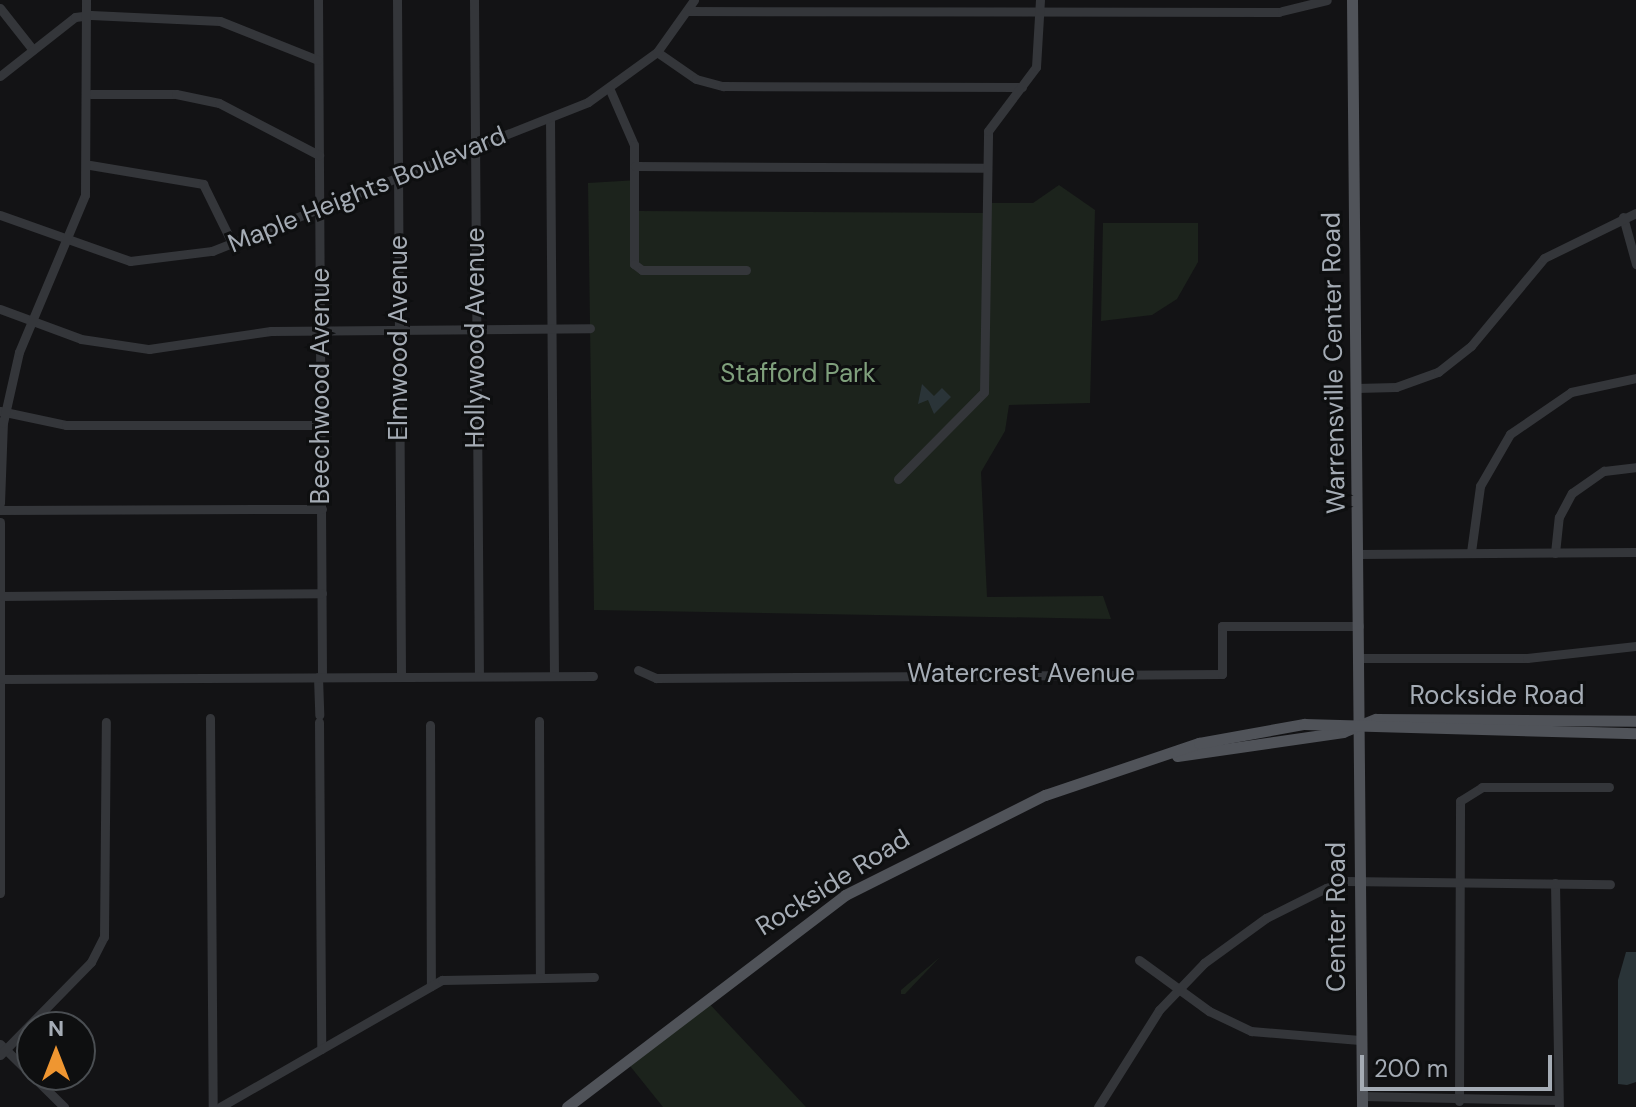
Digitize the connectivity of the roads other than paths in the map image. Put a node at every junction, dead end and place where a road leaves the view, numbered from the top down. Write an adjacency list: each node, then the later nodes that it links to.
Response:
1 (86, 0): 13 (street)
2 (95, 0): 13 (street)
3 (318, 0): 16 (street, Beechwood Avenue)
4 (397, 0): 27 (street, Elmwood Avenue)
5 (474, 0): 22 (street, Hollywood Avenue)
6 (694, 0): 11 (street, Maple Heights Boulevard)
7 (1040, 0): 12 (street)
8 (1327, 0): 12 (street)
9 (1352, 0): 44 (main road, Warrensville Center Road)
10 (0, 8): 14 (street)
11 (688, 11): 12 (street); 15 (street, Maple Heights Boulevard)
12 (1040, 12): 18 (street)
13 (91, 15): 14 (street); 16 (street); 20 (street)
14 (33, 50): 17 (street)
15 (657, 52): 18 (street); 19 (street, Maple Heights Boulevard)
16 (318, 60): 23 (street, Beechwood Avenue)
17 (0, 76)
18 (1022, 87): 26 (street)
19 (610, 90): 21 (street, Maple Heights Boulevard); 25 (street)
20 (91, 94): 23 (street); 24 (street)
21 (550, 118): 22 (street, Maple Heights Boulevard); 39 (street)
22 (475, 148): 27 (street, Maple Heights Boulevard); 38 (street, Hollywood Avenue)
23 (319, 155): 28 (street, Beechwood Avenue)
24 (90, 165): 32 (street); 33 (street)
25 (635, 166): 26 (street); 35 (street)
26 (986, 168): 48 (street)
27 (398, 179): 28 (street, Maple Heights Boulevard); 41 (street, Elmwood Avenue)
28 (319, 212): 32 (street, Maple Heights Boulevard); 42 (street, Beechwood Avenue)
29 (1636, 213): 31 (street)
30 (0, 215): 33 (street, Maple Heights Boulevard)
31 (1623, 217): 34 (street); 44 (street)
32 (232, 243): 33 (street, Maple Heights Boulevard)
33 (67, 244): 37 (street)
34 (1636, 264)
35 (746, 270)
36 (0, 309): 37 (street)
37 (32, 321): 42 (street); 45 (street)
38 (475, 328): 39 (street); 41 (street); 65 (street, Hollywood Avenue)
39 (552, 328): 40 (street); 63 (street)
40 (590, 328)
41 (399, 329): 42 (street); 64 (street, Elmwood Avenue)
42 (320, 330): 46 (street, Beechwood Avenue)
43 (1636, 378): 53 (street)
44 (1356, 388): 56 (main road, Warrensville Center Road)
45 (2, 412): 46 (street); 49 (street)
46 (320, 425): 50 (street, Beechwood Avenue)
47 (1636, 467): 55 (street)
48 (898, 479)
49 (0, 503)
50 (322, 509): 51 (street); 57 (street, Beechwood Avenue)
51 (0, 510)
52 (0, 522): 58 (street)
53 (1471, 552): 55 (street); 56 (street)
54 (1636, 552): 55 (street)
55 (1555, 553)
56 (1359, 554): 59 (main road, Warrensville Center Road)
57 (322, 593): 58 (street); 67 (street, Beechwood Avenue)
58 (1, 596): 68 (street)
59 (1359, 626): 61 (main road, Warrensville Center Road); 62 (street, Watercrest Avenue)
60 (1636, 646): 61 (street)
61 (1359, 658): 74 (main road, Warrensville Center Road)
62 (638, 670)
63 (554, 675): 65 (street); 66 (street)
64 (401, 676): 65 (street); 67 (street)
65 (479, 676)
66 (593, 676)
67 (320, 677): 68 (street); 89 (street, Beechwood Avenue)
68 (2, 679): 81 (street)
69 (210, 718): 94 (street)
70 (539, 721): 83 (street)
71 (1636, 721): 74 (main road, Rockside Road)
72 (106, 722): 88 (street)
73 (430, 725): 85 (street)
74 (1359, 726): 75 (main road, Rockside Road); 77 (main road, Center Road); 96 (main road, Rockside Road)
75 (1636, 733)
76 (1609, 787): 78 (street)
77 (1359, 882): 78 (street); 86 (street); 87 (main road, Center Road)
78 (1458, 883): 79 (street); 91 (street)
79 (1555, 883): 80 (street); 92 (street)
80 (1610, 884)
81 (0, 893)
82 (1139, 960): 86 (street)
83 (540, 977): 84 (street); 85 (street)
84 (594, 977)
85 (431, 986): 89 (street)
86 (1178, 990): 87 (street); 97 (street)
87 (1360, 1040): 90 (main road, Center Road)
88 (2, 1049): 93 (street)
89 (321, 1049): 95 (street)
90 (1362, 1101): 91 (street)
91 (1459, 1101): 92 (street)
92 (1559, 1104)
93 (64, 1107)
94 (213, 1107)
95 (220, 1107)
96 (567, 1107)
97 (1098, 1107)

